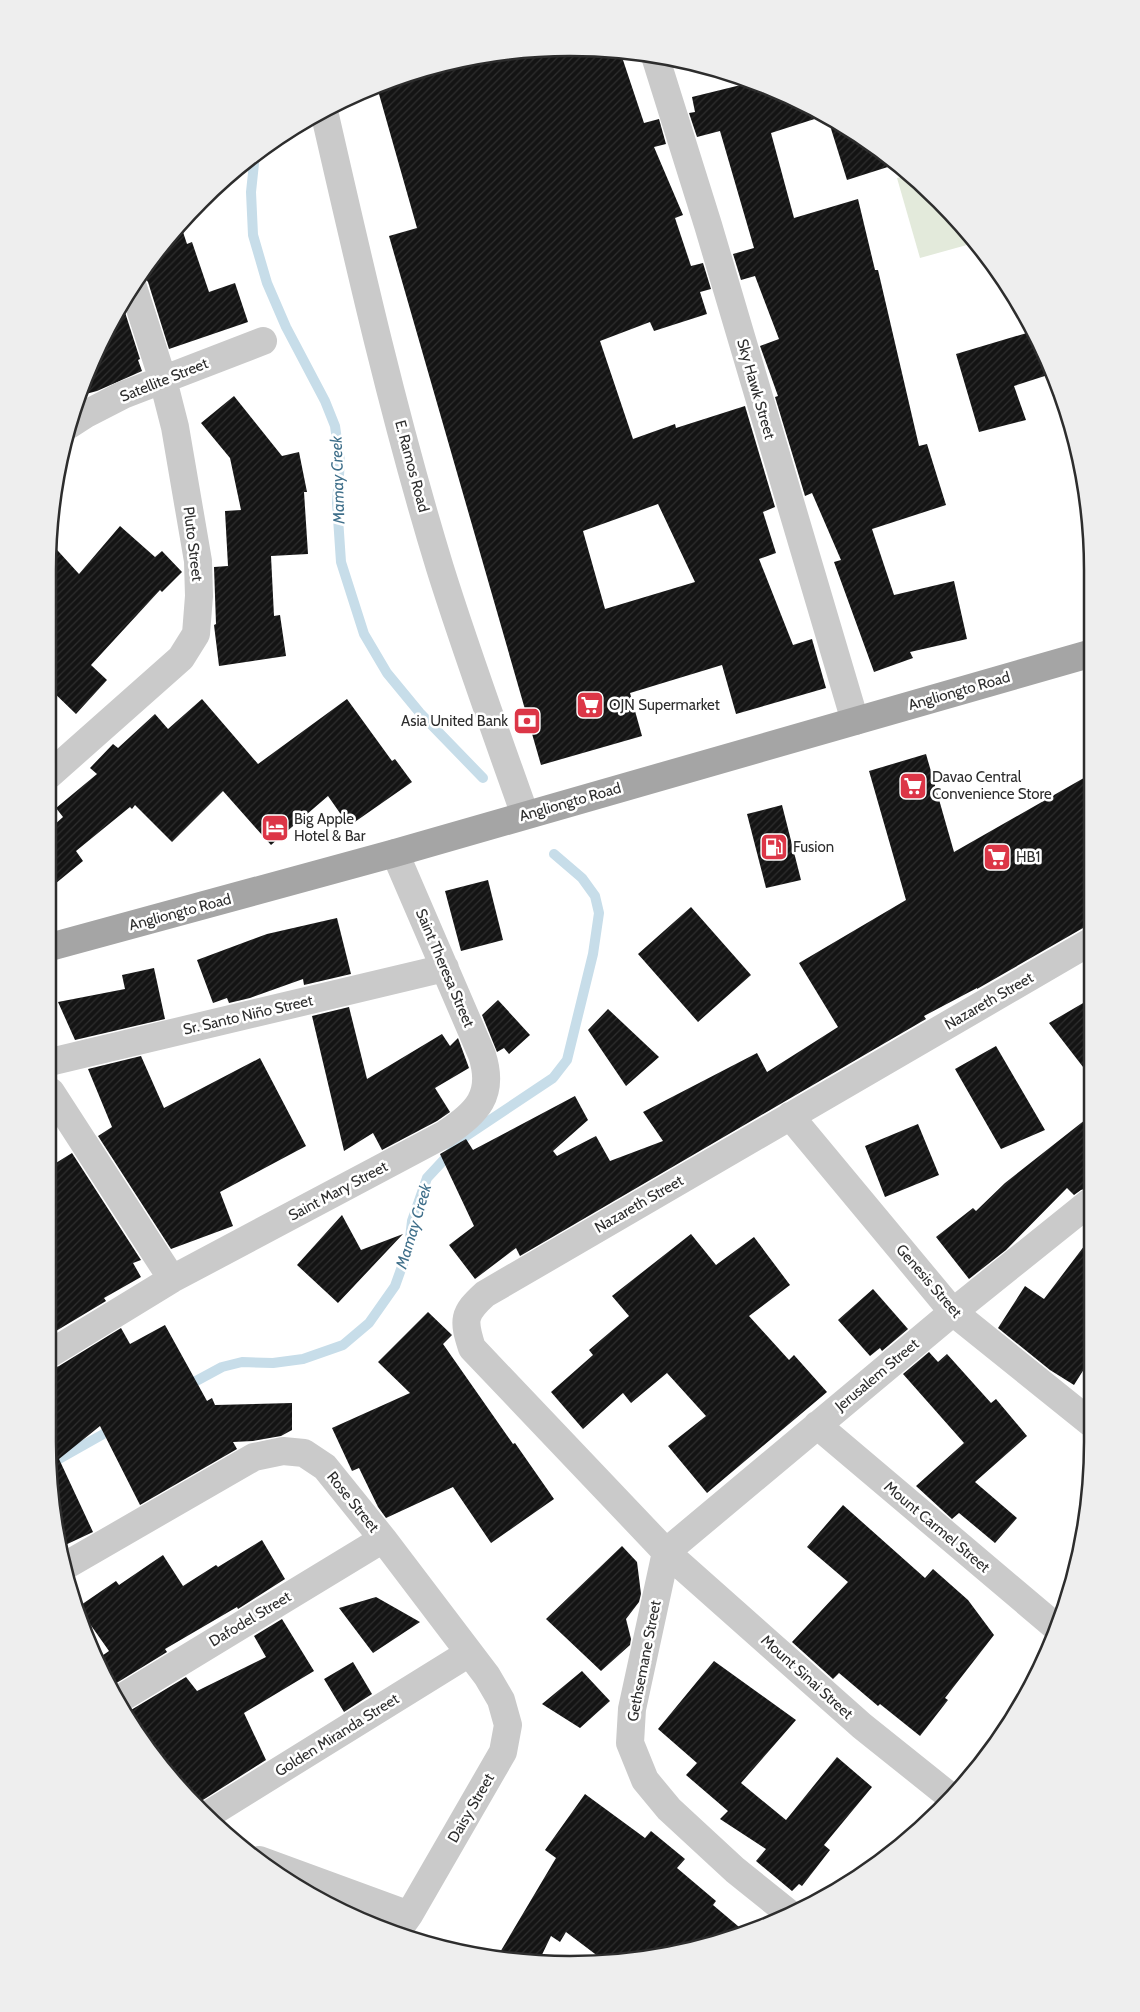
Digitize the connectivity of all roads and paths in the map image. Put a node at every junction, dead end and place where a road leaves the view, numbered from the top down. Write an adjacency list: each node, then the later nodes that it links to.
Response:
1 (659, 64): 8 (street, Sky Hawk Street)
2 (326, 118): 10 (street, E. Ramos Road)
3 (136, 296): 5 (street, Pluto Street)
4 (263, 341): 5 (street, Satellite Street)
5 (163, 380): 6 (street, Satellite Street); 9 (street, Pluto Street)
6 (80, 418)
7 (1084, 655): 8 (main road, Angliongto Road)
8 (855, 721): 10 (main road, Angliongto Road)
9 (56, 770)
10 (526, 815): 11 (main road, Angliongto Road)
11 (395, 853): 12 (main road, Angliongto Road); 14 (street, Saint Theresa Street)
12 (56, 945)
13 (1084, 945): 18 (street, Nazareth Street)
14 (445, 968): 15 (street, Sr. Santo Niño Street); 16 (street, Saint Theresa Street)
15 (56, 1061)
16 (488, 1085): 20 (street, Saint Mary Street)
17 (56, 1101): 20 (street)
18 (790, 1116): 21 (street, Genesis Street); 26 (street, Nazareth Street)
19 (1084, 1207): 21 (street, Jerusalem Street)
20 (172, 1279): 22 (street, Saint Mary Street)
21 (953, 1312): 23 (street, Genesis Street); 24 (street, Jerusalem Street)
22 (56, 1351)
23 (1084, 1417)
24 (818, 1425): 26 (street, Jerusalem Street); 28 (street, Mount Carmel Street)
25 (383, 1538): 27 (street, Rose Street); 29 (street, Rose Street); 31 (street, Dafodel Street)
26 (666, 1552): 32 (street, Mount Sinai Street); 35 (street, Gethsemane Street)
27 (71, 1563)
28 (1050, 1623)
29 (469, 1653): 30 (street, Rose Street); 33 (street, Golden Miranda Street)
30 (487, 1676): 36 (street, Daisy Street)
31 (124, 1697)
32 (945, 1792)
33 (214, 1811)
34 (298, 1877): 36 (street)
35 (784, 1909)
36 (403, 1924)

